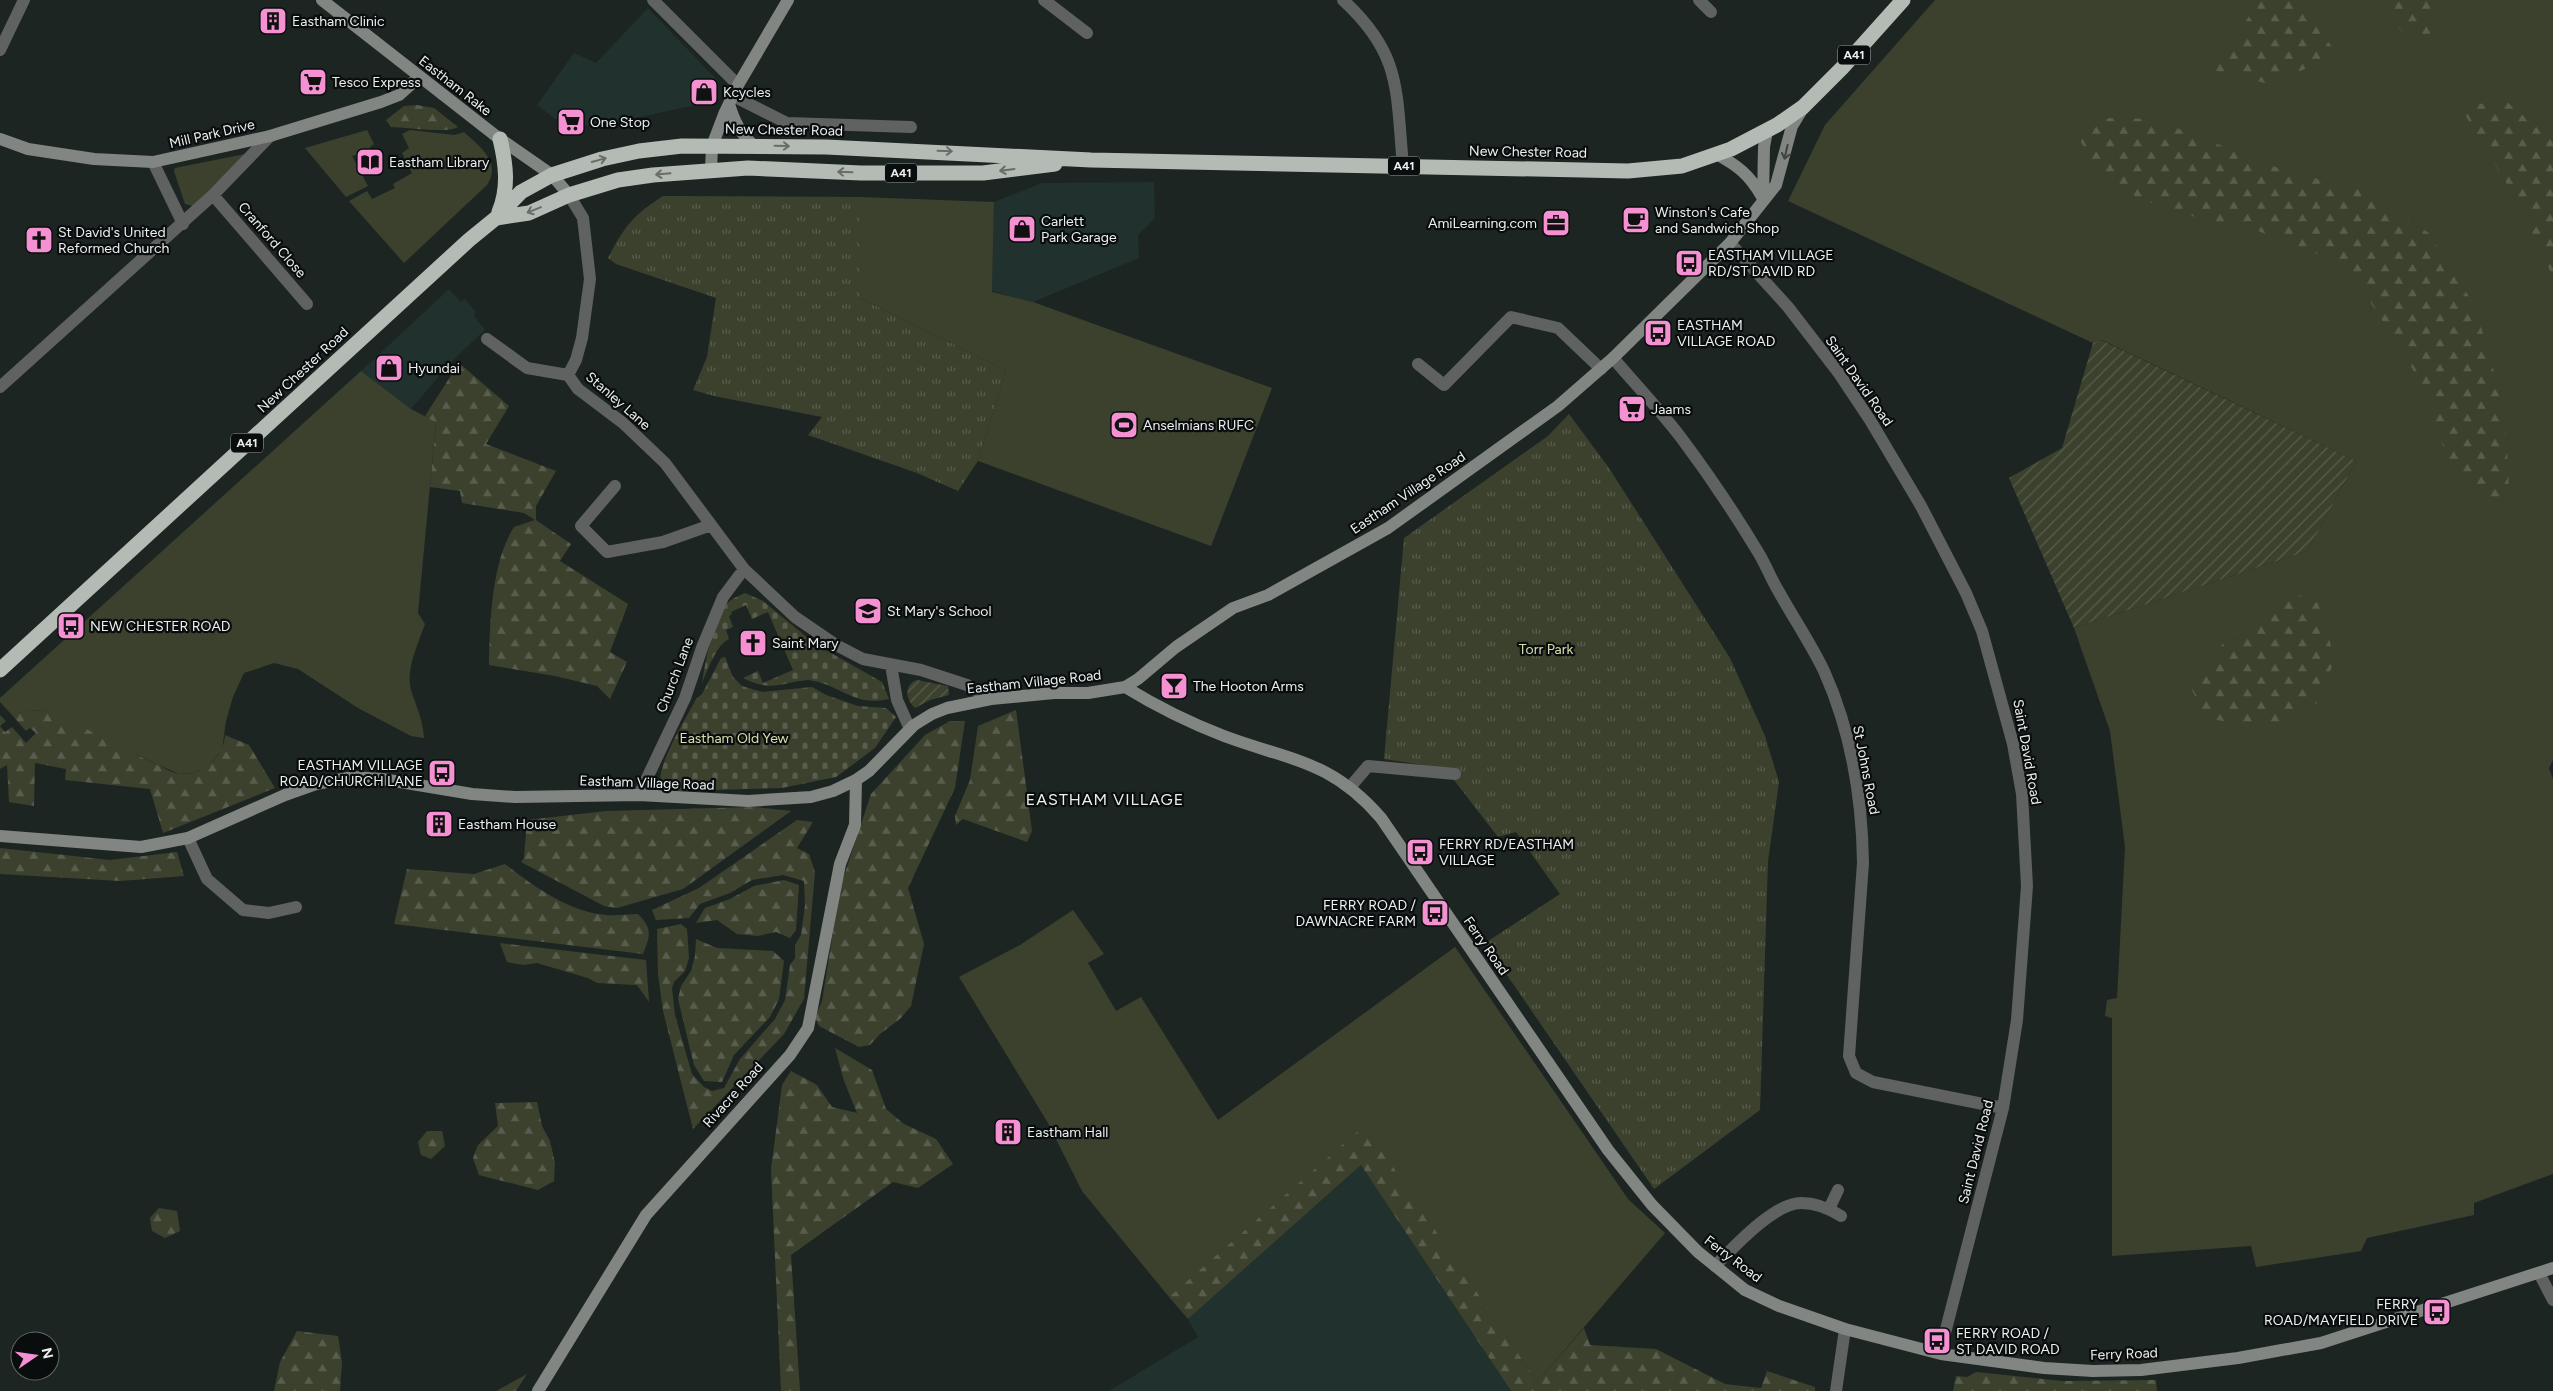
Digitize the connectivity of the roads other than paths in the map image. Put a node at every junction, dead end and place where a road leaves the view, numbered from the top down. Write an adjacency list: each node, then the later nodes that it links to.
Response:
1 (24, 0): 11 (street)
2 (322, 0): 12 (main road, Eastham Rake)
3 (653, 0): 13 (street, New Chester Road)
4 (788, 0): 13 (main road)
5 (1044, 0): 10 (street)
6 (1342, 0): 25 (street)
7 (1699, 0): 9 (street)
8 (1903, 0): 14 (highway, New Chester Road / A41)
9 (1711, 12)
10 (1087, 33)
11 (0, 50)
12 (419, 77): 17 (main road, Mill Park Drive); 19 (main road, Eastham Rake)
13 (733, 95): 15 (street, New Chester Road); 20 (main road); 21 (main road)
14 (1803, 108): 16 (highway, New Chester Road / A41); 30 (main road, Eastham Village Road, one-way to 30)
15 (911, 127)
16 (1767, 130): 22 (highway, New Chester Road / A41); 30 (main road)
17 (270, 136): 24 (main road, Mill Park Drive); 28 (street)
18 (0, 139): 24 (main road, Mill Park Drive)
19 (500, 139): 27 (main road, Eastham Rake); 31 (highway, A41)
20 (712, 146): 21 (highway, New Chester Road / A41); 26 (main road); 27 (highway, New Chester Road / A41, one-way to 20)
21 (754, 146): 23 (highway, New Chester Road / A41, one-way to 23)
22 (1716, 154): 25 (highway, New Chester Road / A41); 30 (main road)
23 (1090, 160): 25 (highway, New Chester Road / A41); 26 (highway, New Chester Road / A41, one-way to 26)
24 (153, 162): 32 (street)
25 (1403, 166)
26 (711, 170): 29 (highway, New Chester Road / A41, one-way to 29)
27 (552, 175): 29 (main road, Eastham Rake); 31 (highway, New Chester Road / A41)
28 (213, 195): 32 (street); 34 (street, Cranford Close)
29 (569, 195): 31 (highway, New Chester Road / A41, one-way to 31); 39 (street, Stanley Lane)
30 (1763, 199): 33 (main road, Eastham Village Road)
31 (496, 218): 45 (highway, New Chester Road / A41)
32 (183, 224): 40 (street)
33 (1730, 243): 36 (main road, Eastham Village Road); 56 (street, Saint David Road)
34 (307, 304)
35 (487, 339): 39 (street)
36 (1613, 358): 38 (main road, Eastham Village Road); 56 (street, St Johns Road)
37 (1418, 364): 38 (street)
38 (1601, 369): 46 (main road, Eastham Village Road)
39 (568, 375): 42 (street, Stanley Lane)
40 (0, 388)
41 (615, 486): 42 (street)
42 (710, 525): 43 (street, Stanley Lane)
43 (744, 569): 44 (street, Stanley Lane); 52 (street, Church Lane)
44 (891, 664): 47 (street, Stanley Lane); 48 (street)
45 (0, 670)
46 (1125, 687): 47 (main road, Eastham Village Road); 51 (main road, Ferry Road)
47 (991, 700): 48 (main road, Eastham Village Road)
48 (910, 730): 50 (main road, Eastham Village Road)
49 (1455, 774): 51 (street)
50 (856, 780): 52 (main road, Eastham Village Road); 66 (main road, Rivacre Road)
51 (1350, 786): 60 (main road, Ferry Road)
52 (639, 795): 54 (main road, Eastham Village Road)
53 (0, 836): 54 (main road, Eastham Village Road)
54 (188, 838): 55 (street)
55 (296, 907)
56 (2003, 1108): 65 (street, Saint David Road)
57 (1838, 1190): 58 (street)
58 (1829, 1208): 59 (street); 60 (street)
59 (1841, 1216)
60 (1715, 1266): 64 (main road, Ferry Road)
61 (2553, 1268): 62 (main road, Ferry Road)
62 (2539, 1273): 63 (street); 64 (main road, Ferry Road)
63 (2553, 1300)
64 (1845, 1329): 67 (street)
65 (1944, 1336)
66 (538, 1391)
67 (1836, 1391)

